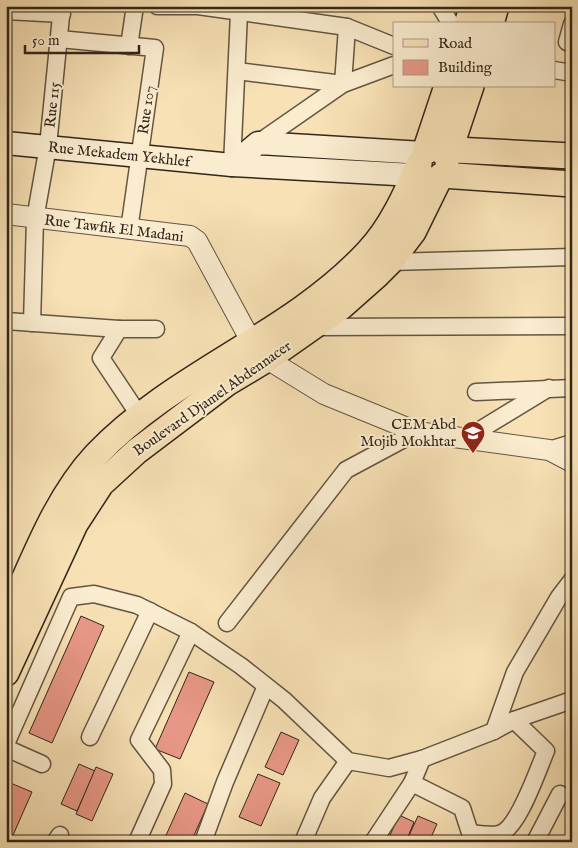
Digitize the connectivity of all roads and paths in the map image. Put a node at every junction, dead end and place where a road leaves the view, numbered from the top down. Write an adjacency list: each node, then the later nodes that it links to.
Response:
1 (134, 6): 17 (street)
2 (157, 6): 3 (street)
3 (198, 6): 9 (street)
4 (438, 6): 10 (street)
5 (474, 6): 11 (main road)
6 (496, 6): 12 (main road)
7 (62, 10): 8 (street); 15 (street, Rue 115)
8 (6, 11)
9 (239, 13): 14 (street); 21 (street)
10 (450, 22)
11 (469, 22)
12 (492, 22)
13 (572, 24): 16 (street)
14 (347, 27): 18 (street); 23 (street)
15 (59, 39): 17 (street); 28 (street, Rue 115)
16 (568, 42)
17 (130, 46): 29 (street, Rue 107)
18 (393, 46)
19 (393, 64): 23 (street)
20 (556, 70): 22 (street)
21 (236, 71): 23 (street); 32 (street)
22 (572, 73)
23 (343, 84): 26 (street)
24 (447, 88): 31 (main road)
25 (470, 88): 31 (main road)
26 (258, 142): 31 (main road); 32 (main road)
27 (6, 143): 28 (main road, Rue Mekadem Yekhlef)
28 (48, 146): 29 (main road, Rue Mekadem Yekhlef); 35 (street, Rue 115)
29 (140, 156): 32 (main road, Rue Mekadem Yekhlef); 36 (street, Rue 107)
30 (572, 156): 31 (main road)
31 (432, 163): 32 (main road, Rue Mekadem Yekhlef); 33 (main road); 37 (main road, Boulevard Djamel Abdennacer)
32 (232, 166)
33 (572, 184)
34 (6, 214): 35 (street, Rue Tawfik El Madani)
35 (35, 219): 36 (street, Rue Tawfik El Madani); 40 (street, Rue 115)
36 (129, 230): 45 (street, Rue Tawfik El Madani)
37 (379, 257): 38 (street); 42 (main road, Boulevard Djamel Abdennacer); 45 (main road, Boulevard Djamel Abdennacer)
38 (572, 257)
39 (6, 321): 40 (street)
40 (32, 323): 43 (street)
41 (572, 326): 42 (street)
42 (311, 327): 45 (main road, Boulevard Djamel Abdennacer)
43 (119, 329): 44 (street); 49 (street)
44 (156, 329)
45 (259, 350): 49 (main road, Boulevard Djamel Abdennacer); 50 (street); 60 (main road, Boulevard Djamel Abdennacer)
46 (549, 388): 47 (street); 48 (street); 51 (street)
47 (572, 388)
48 (476, 392)
49 (140, 415): 57 (main road, Boulevard Djamel Abdennacer)
50 (417, 432): 51 (street); 58 (street)
51 (465, 439): 53 (street)
52 (572, 443): 53 (street)
53 (549, 450): 54 (street)
54 (572, 462)
55 (572, 580): 64 (street)
56 (150, 611): 59 (street); 65 (street); 66 (street)
57 (6, 620)
58 (227, 623)
59 (191, 632): 61 (street); 74 (street)
60 (6, 672)
61 (266, 686): 69 (street); 75 (street)
62 (572, 700): 63 (street)
63 (514, 720): 64 (street); 73 (street)
64 (494, 730): 68 (street)
65 (90, 737)
66 (6, 744)
67 (6, 748): 70 (street)
68 (422, 759): 69 (street); 71 (street)
69 (348, 762): 76 (street)
70 (42, 764)
71 (412, 783): 73 (street); 77 (street)
72 (560, 794): 78 (street)
73 (472, 838)
74 (137, 842)
75 (203, 842)
76 (303, 842)
77 (373, 842)
78 (536, 842)

